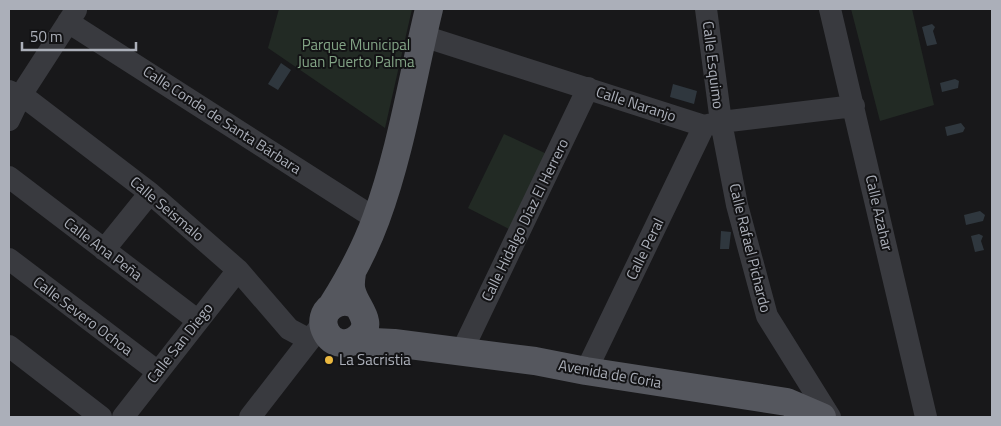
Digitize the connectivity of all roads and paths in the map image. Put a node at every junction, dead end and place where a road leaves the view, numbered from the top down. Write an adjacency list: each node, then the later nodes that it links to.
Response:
1 (429, 9): 5 (main road)
2 (706, 9): 10 (street, Calle Esquimo)
3 (830, 9): 8 (street, Calle Azahar)
4 (72, 15): 7 (street); 13 (street, Calle Conde de Santa Bárbara)
5 (423, 36): 6 (street, Calle Naranjo); 13 (main road)
6 (588, 88): 10 (street, Calle Naranjo); 20 (street, Calle Hidalgo Díaz El Herrero)
7 (15, 93): 9 (street); 12 (street, Calle Seismalo)
8 (854, 106): 10 (street, Calle Naranjo); 28 (street, Calle Azahar)
9 (9, 120)
10 (712, 124): 21 (street, Calle Peral); 27 (street, Calle Rafael Pichardo)
11 (9, 177): 14 (street, Calle Ana Peña)
12 (150, 193): 14 (street); 16 (street, Calle Seismalo)
13 (376, 219): 18 (main road)
14 (104, 250): 17 (street, Calle Ana Peña)
15 (9, 259): 22 (street, Calle Severo Ochoa)
16 (238, 270): 17 (street, Calle San Diego); 18 (street, Calle Seismalo)
17 (197, 320): 22 (street, Calle San Diego)
18 (341, 325): 20 (main road, Avenida de Coria); 25 (street)
19 (9, 346): 23 (street)
20 (462, 351): 21 (main road, Avenida de Coria)
21 (586, 371): 26 (main road, Avenida de Coria)
22 (158, 372): 24 (street, Calle San Diego)
23 (101, 417)
24 (123, 417)
25 (250, 417)
26 (822, 417)
27 (830, 417)
28 (926, 417)

